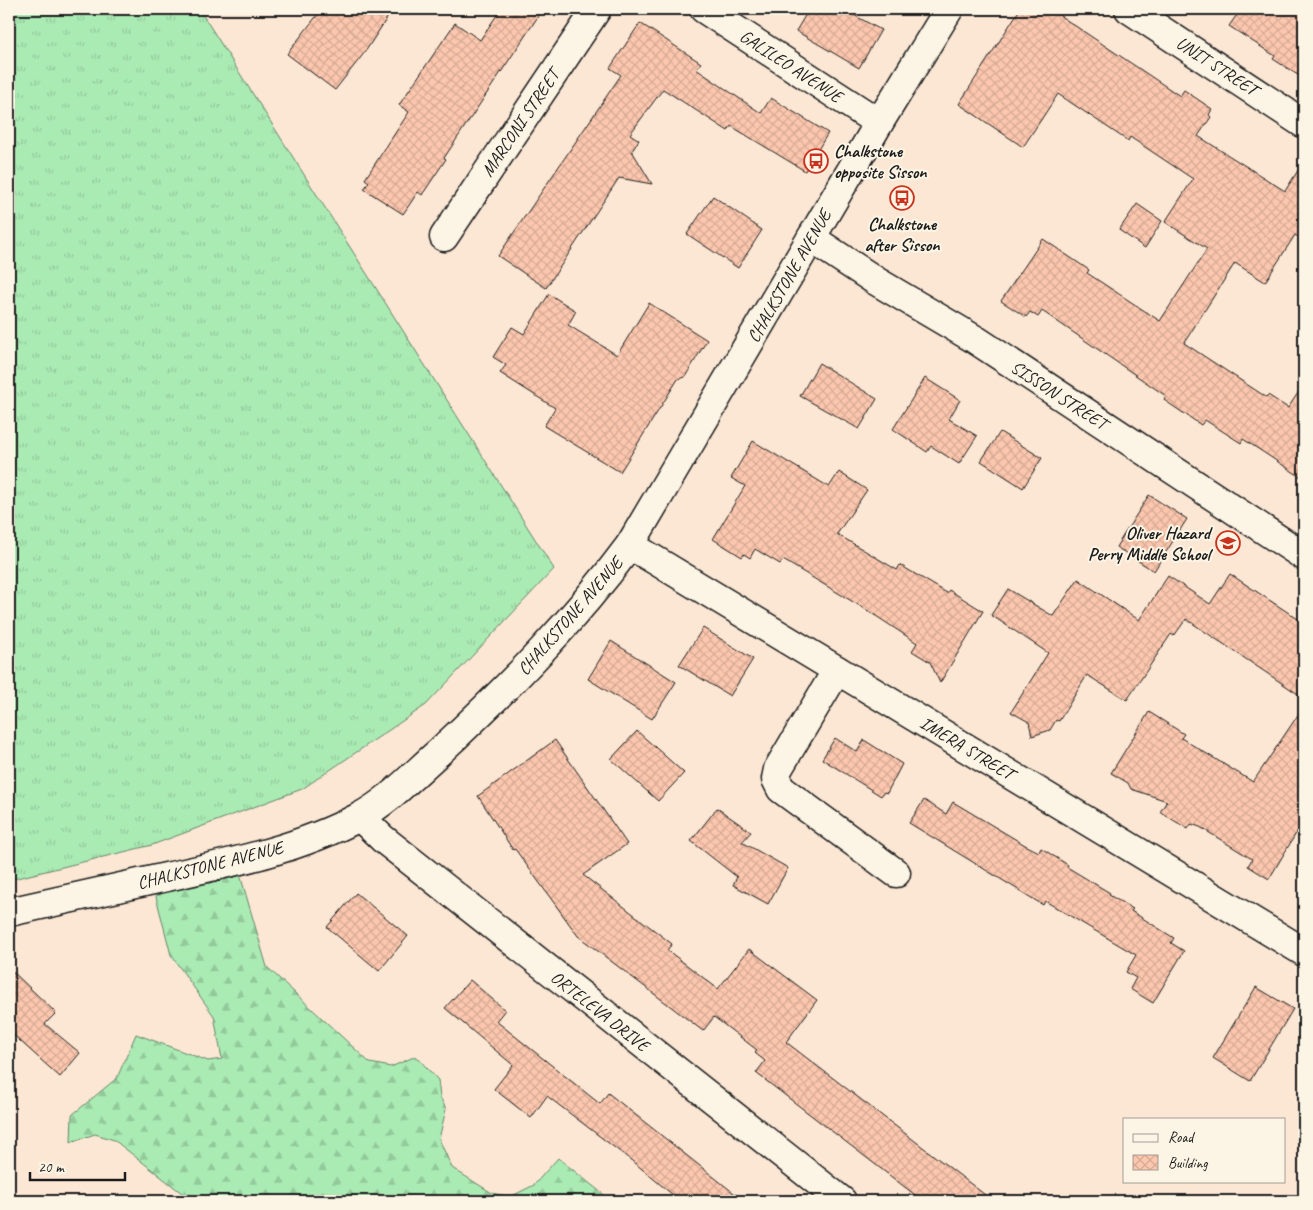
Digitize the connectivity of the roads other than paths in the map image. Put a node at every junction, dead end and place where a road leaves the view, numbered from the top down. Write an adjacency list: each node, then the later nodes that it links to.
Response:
1 (597, 9): 7 (street, MARCONI STREET)
2 (704, 9): 5 (street, GALILEO AVENUE)
3 (948, 9): 5 (street, CHALKSTONE AVENUE)
4 (1129, 9): 6 (street, UNIT STREET)
5 (878, 123): 8 (street, CHALKSTONE AVENUE)
6 (1304, 124)
7 (444, 237)
8 (811, 238): 9 (street, CHALKSTONE AVENUE); 10 (street, SISSON STREET)
9 (630, 545): 11 (street, IMERA STREET); 12 (street, CHALKSTONE AVENUE)
10 (1304, 556)
11 (837, 670): 13 (street); 15 (street, IMERA STREET)
12 (360, 817): 14 (street, CHALKSTONE AVENUE); 16 (street, ORTELEVA DRIVE)
13 (896, 873)
14 (9, 912)
15 (1304, 952)
16 (842, 1201)

